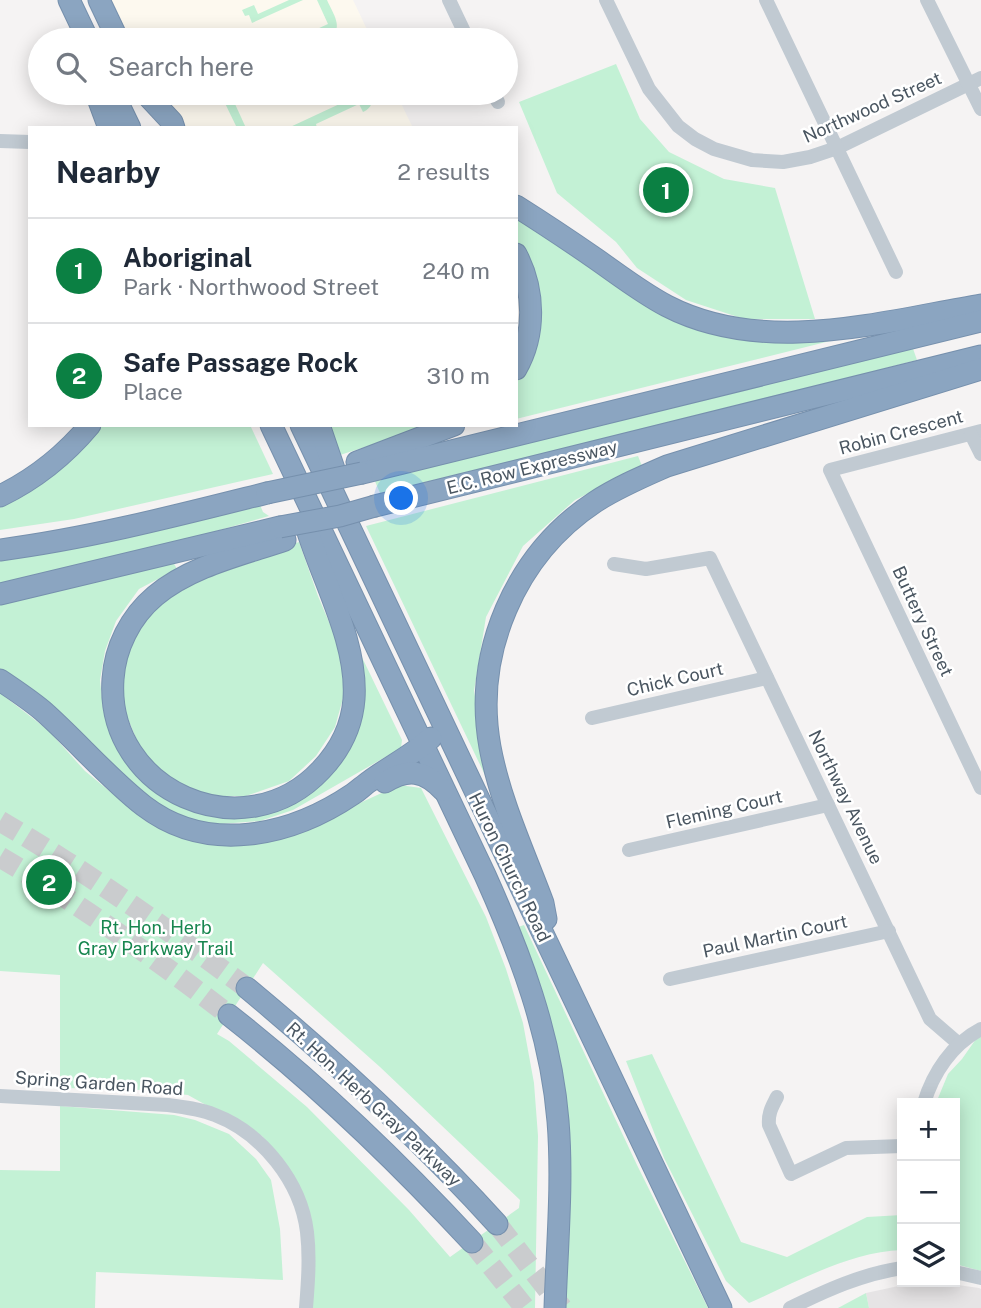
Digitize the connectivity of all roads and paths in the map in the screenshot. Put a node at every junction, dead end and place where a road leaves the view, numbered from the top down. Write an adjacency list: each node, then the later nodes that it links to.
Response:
1 (69, 0): 7 (highway); 8 (highway)
2 (99, 0): 9 (highway)
3 (449, 0): 10 (street)
4 (606, 0): 23 (street, Northwood Street)
5 (766, 0): 23 (street)
6 (927, 0): 11 (street)
7 (76, 28)
8 (82, 28)
9 (112, 28)
10 (462, 28)
11 (974, 82): 16 (street); 23 (street, Northwood Street)
12 (100, 105): 17 (highway)
13 (119, 105): 18 (highway)
14 (149, 105): 19 (highway)
15 (156, 105): 20 (highway)
16 (981, 109)
17 (108, 126)
18 (129, 126)
19 (159, 126)
20 (173, 126)
21 (0, 141): 22 (street)
22 (28, 142)
23 (836, 148): 26 (street)
24 (518, 207): 27 (highway)
25 (518, 258): 30 (highway)
26 (896, 272)
27 (981, 305)
28 (981, 321): 40 (highway, E.C. Row Expressway)
29 (981, 356): 43 (highway, E.C. Row Expressway, bridge)
30 (518, 364)
31 (981, 369): 59 (highway)
32 (88, 427): 42 (highway)
33 (272, 427): 38 (highway, Huron Church Road)
34 (301, 427): 43 (highway, Huron Church Road)
35 (320, 427): 43 (highway)
36 (450, 427): 40 (highway)
37 (976, 432): 39 (street); 41 (street, Robin Crescent)
38 (284, 454): 44 (highway); 52 (highway, Huron Church Road)
39 (981, 454)
40 (360, 467): 45 (highway, E.C. Row Expressway, bridge)
41 (830, 470): 53 (street, Buttery Street)
42 (0, 496)
43 (346, 524): 44 (highway, E.C. Row Expressway, bridge); 51 (highway, Huron Church Road)
44 (283, 533): 47 (highway)
45 (0, 550)
46 (614, 564): 48 (street, Northway Avenue)
47 (0, 594)
48 (767, 678): 50 (street, Chick Court); 56 (street, Northway Avenue)
49 (0, 680): 55 (highway)
50 (592, 718)
51 (443, 726): 52 (highway); 59 (highway, Huron Church Road)
52 (423, 746): 54 (highway, Huron Church Road); 55 (highway)
53 (981, 788)
54 (444, 790): 55 (highway); 75 (highway, Huron Church Road)
55 (354, 794)
56 (828, 805): 57 (street, Fleming Court); 58 (street, Northway Avenue)
57 (629, 850)
58 (888, 931): 60 (street, Paul Martin Court); 64 (street, Northway Avenue)
59 (556, 962): 76 (highway, Huron Church Road)
60 (670, 979)
61 (247, 988): 69 (highway, Rt. Hon. Herb Gray Parkway)
62 (229, 1015): 70 (highway, Rt. Hon. Herb Gray Parkway)
63 (981, 1029): 64 (street)
64 (959, 1044): 67 (street)
65 (0, 1096): 74 (street, Spring Garden Road)
66 (777, 1097): 68 (street)
67 (925, 1098)
68 (897, 1146)
69 (497, 1224)
70 (472, 1242)
71 (897, 1269): 77 (street)
72 (960, 1273): 73 (street)
73 (981, 1278)
74 (306, 1308)
75 (555, 1308)
76 (721, 1308)
77 (790, 1308)

